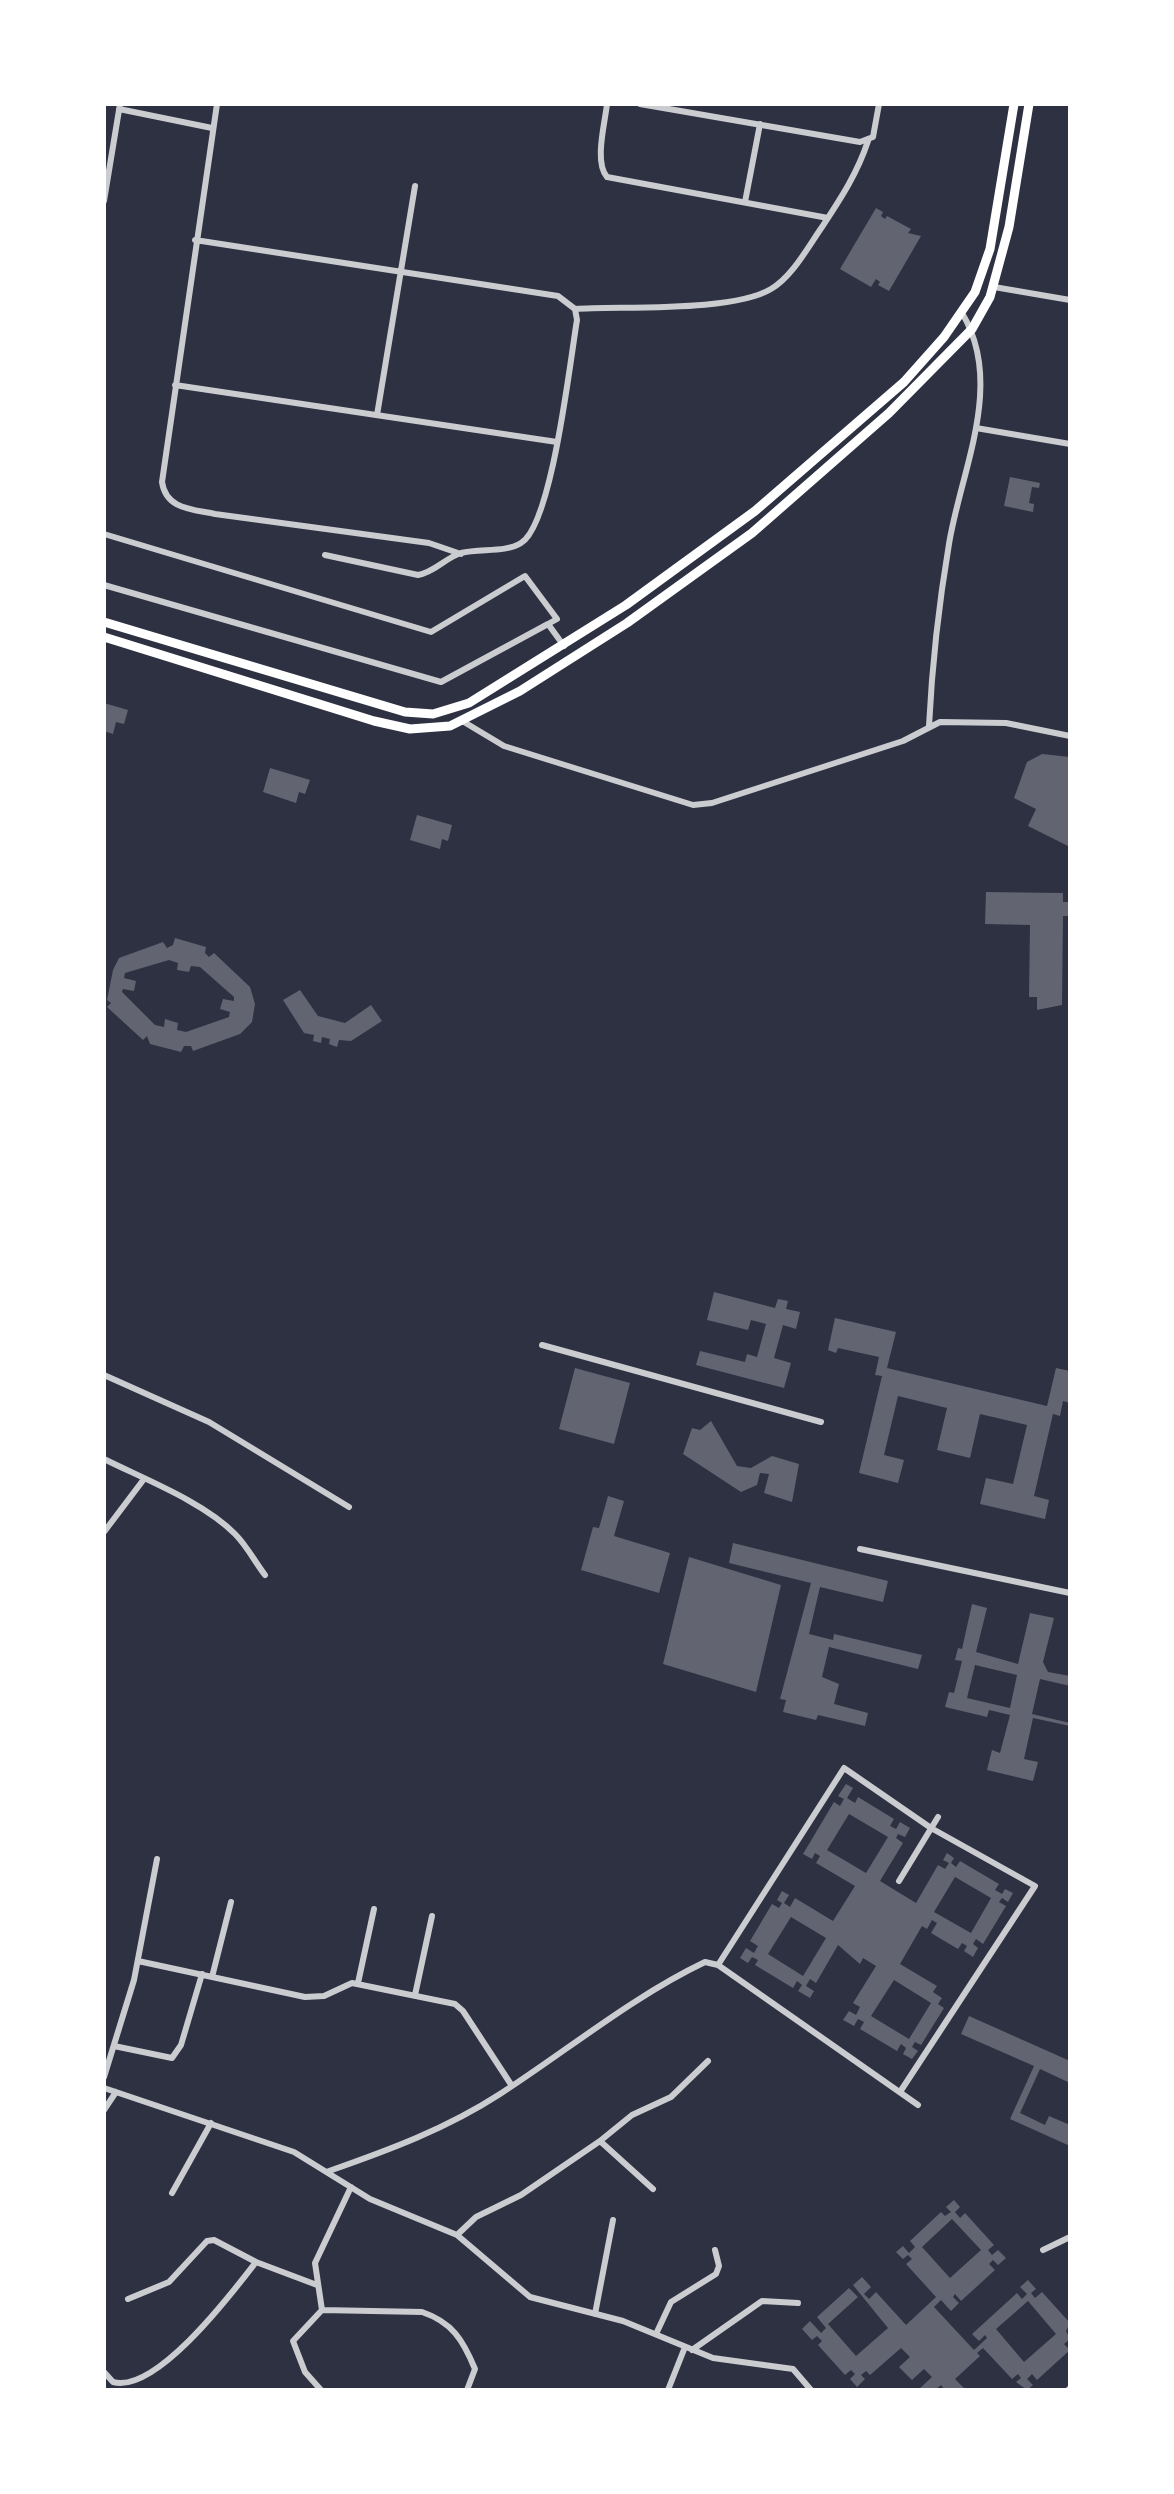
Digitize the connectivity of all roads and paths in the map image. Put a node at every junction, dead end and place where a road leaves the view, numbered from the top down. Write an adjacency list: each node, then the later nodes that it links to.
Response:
1 (217, 104): 11 (street)
2 (607, 104): 17 (street)
3 (640, 104): 9 (street)
4 (694, 104): 9 (street)
5 (879, 104): 14 (street)
6 (1014, 104): 24 (highway)
7 (1029, 104): 21 (highway)
8 (120, 107): 11 (street); 13 (street)
9 (692, 113): 10 (street)
10 (760, 124): 14 (street); 17 (street)
11 (212, 128): 19 (street)
12 (104, 135): 13 (street)
13 (114, 138): 16 (street)
14 (868, 141): 18 (street)
15 (415, 186): 20 (street)
16 (104, 201)
17 (745, 202): 18 (street)
18 (828, 218): 23 (street)
19 (195, 240): 20 (street); 26 (street)
20 (401, 269): 23 (street); 27 (street)
21 (994, 287): 22 (street); 25 (highway)
22 (1070, 300)
23 (575, 309): 29 (street)
24 (962, 313): 25 (street); 38 (highway)
25 (972, 329): 28 (street); 39 (highway)
26 (175, 385): 27 (street); 32 (street)
27 (377, 415): 29 (street)
28 (976, 428): 30 (street); 40 (street)
29 (557, 442): 32 (street)
30 (1070, 444)
31 (104, 534): 36 (street)
32 (461, 554): 33 (street)
33 (325, 555)
34 (104, 585): 36 (street)
35 (104, 622): 38 (highway)
36 (548, 624): 38 (street)
37 (104, 637): 39 (highway)
38 (564, 646)
39 (464, 722): 40 (street)
40 (929, 726): 41 (street)
41 (1070, 736)
42 (542, 1345): 44 (street)
43 (104, 1375): 47 (street)
44 (821, 1422)
45 (104, 1459): 46 (street)
46 (144, 1479): 48 (street); 50 (street)
47 (349, 1507)
48 (104, 1532)
49 (860, 1549): 51 (street)
50 (265, 1575)
51 (1070, 1593)
52 (938, 1817): 53 (street)
53 (931, 1828): 55 (street); 60 (street); 71 (street)
54 (157, 1859): 59 (street)
55 (899, 1881)
56 (231, 1902): 62 (street)
57 (374, 1909): 63 (street)
58 (432, 1916): 64 (street)
59 (138, 1961): 61 (street); 65 (street)
60 (718, 1965): 68 (street); 71 (street)
61 (202, 1974): 62 (street); 65 (street)
62 (212, 1977): 63 (street)
63 (358, 1983): 64 (street)
64 (415, 1995): 68 (street)
65 (114, 2046): 67 (street)
66 (708, 2061): 75 (street)
67 (104, 2077)
68 (512, 2086): 76 (street)
69 (104, 2088): 70 (street)
70 (116, 2092): 73 (street); 74 (street)
71 (900, 2092): 72 (street)
72 (918, 2105)
73 (104, 2110)
74 (211, 2123): 76 (street); 79 (street)
75 (600, 2141): 78 (street); 81 (street)
76 (329, 2171): 77 (street)
77 (351, 2187): 81 (street); 86 (street)
78 (653, 2189)
79 (172, 2193)
80 (613, 2220): 90 (street)
81 (457, 2235): 90 (street)
82 (1070, 2237): 84 (street)
83 (715, 2250): 91 (street)
84 (1043, 2250)
85 (256, 2262): 86 (street); 87 (street); 93 (street)
86 (317, 2285): 89 (street)
87 (128, 2299)
88 (798, 2303): 92 (street)
89 (322, 2310): 94 (street); 95 (street)
90 (595, 2314): 91 (street)
91 (656, 2334): 92 (street)
92 (688, 2348): 96 (street); 97 (street)
93 (104, 2372)
94 (321, 2390)
95 (467, 2390)
96 (668, 2390)
97 (811, 2390)

